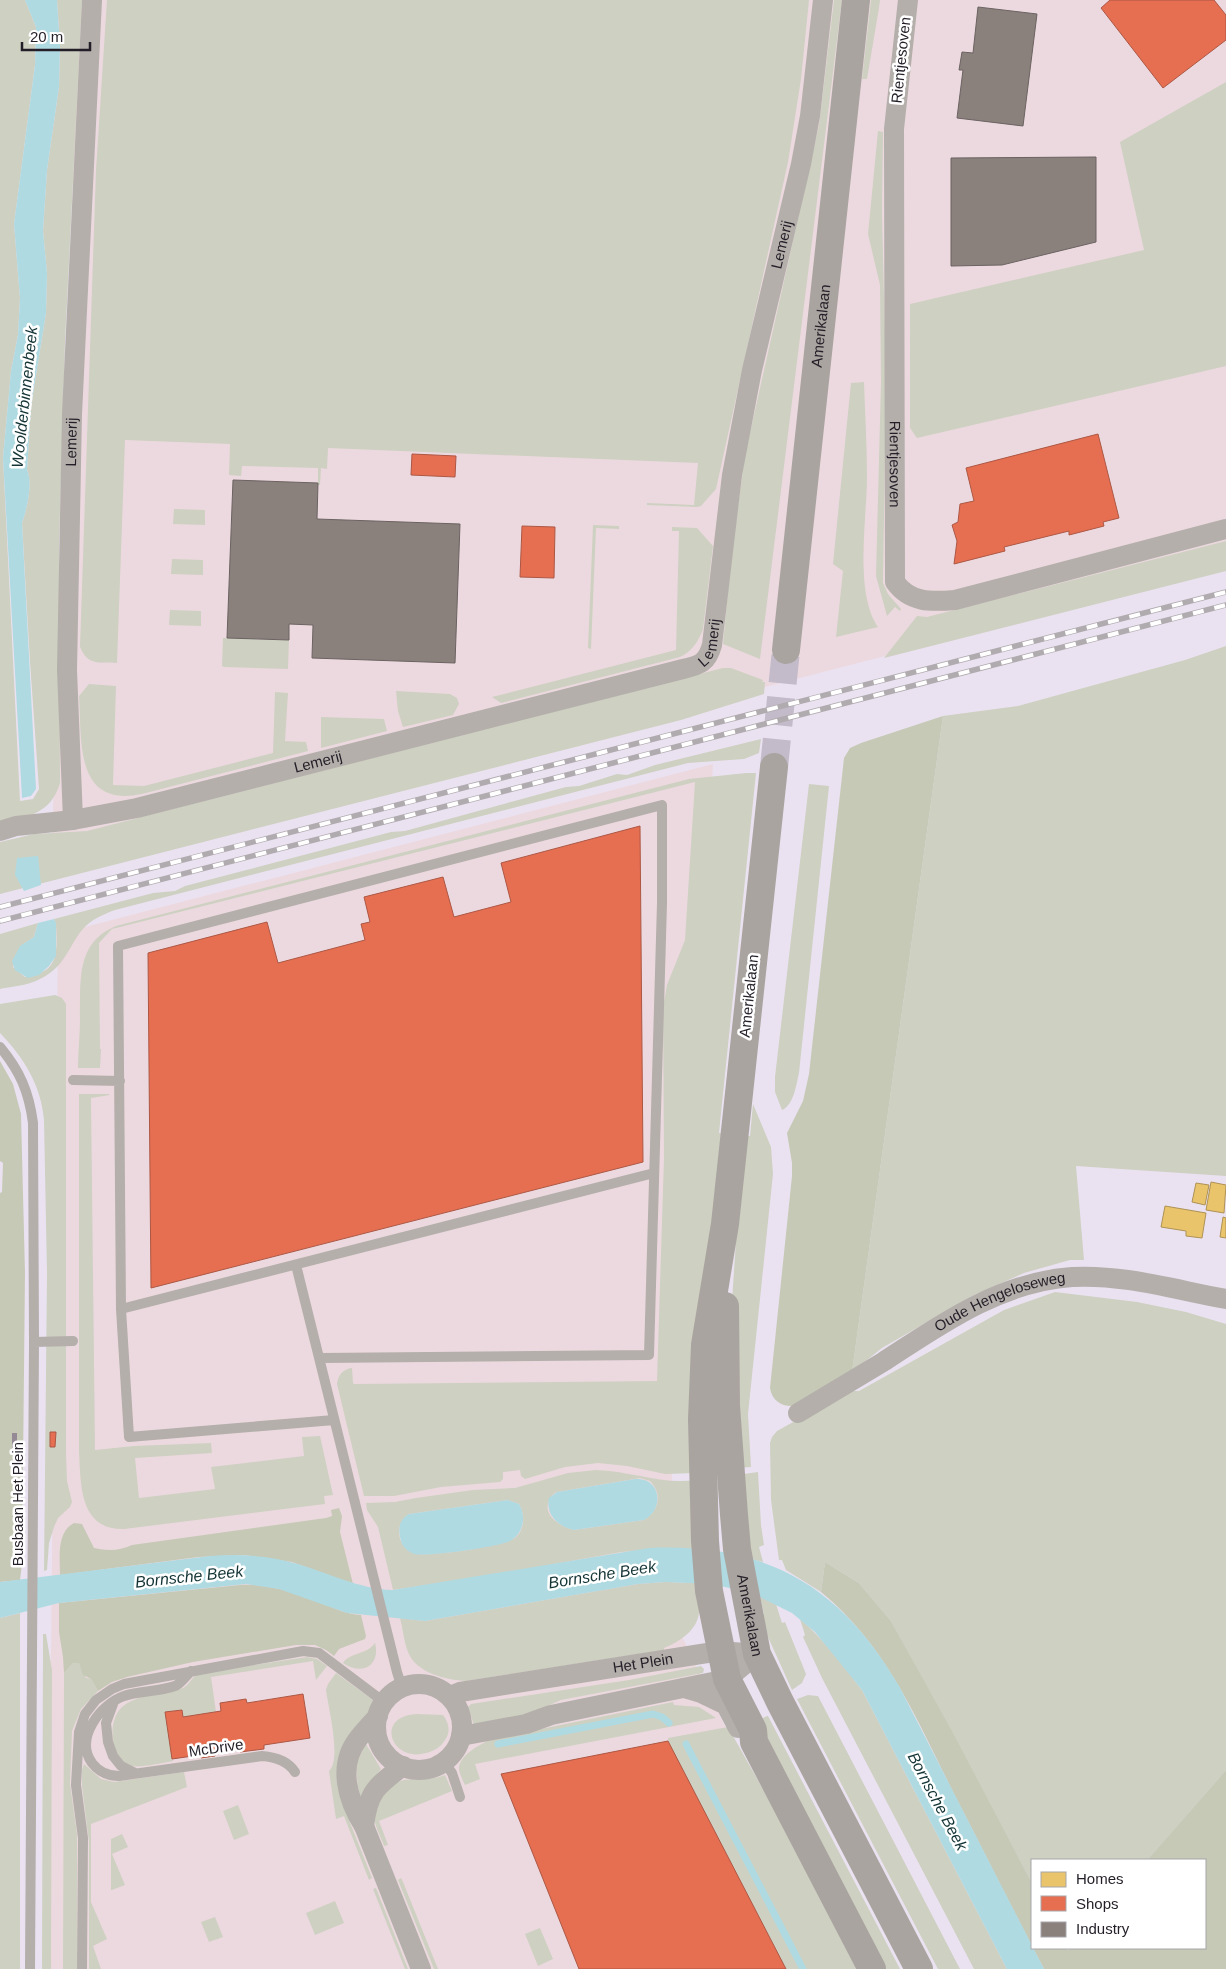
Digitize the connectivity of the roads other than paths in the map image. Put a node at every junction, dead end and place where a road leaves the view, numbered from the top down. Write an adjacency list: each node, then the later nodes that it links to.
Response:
1 (92, 0): 8 (street, Lemerij)
2 (823, 0): 8 (street, Lemerij)
3 (856, 0): 6 (main road, Amerikalaan)
4 (908, 0): 5 (street, Rientjesoven)
5 (1226, 529)
6 (786, 650)
7 (774, 768): 14 (main road, Amerikalaan)
8 (73, 820): 9 (street)
9 (0, 831)
10 (0, 1047): 19 (lane, Busbaan Het Plein)
11 (73, 1080): 12 (lane)
12 (120, 1081): 13 (lane); 17 (lane)
13 (654, 1174): 15 (lane); 20 (lane)
14 (725, 1224): 23 (main road, Amerikalaan); 24 (main road, Amerikalaan)
15 (296, 1265): 17 (lane); 20 (lane)
16 (1226, 1299): 21 (street, Oude Hengeloseweg)
17 (122, 1309): 22 (lane)
18 (73, 1341): 19 (lane)
19 (34, 1342): 40 (lane, Busbaan Het Plein)
20 (320, 1358): 22 (lane)
21 (798, 1413)
22 (334, 1420): 27 (lane)
23 (720, 1651): 24 (street, Het Plein); 26 (main road, Amerikalaan); 29 (street, Het Plein)
24 (757, 1654): 26 (street, Het Plein); 44 (main road, Amerikalaan)
25 (191, 1670): 30 (lane, McDrive); 31 (lane); 41 (lane)
26 (727, 1679): 28 (street, Het Plein); 33 (main road, Amerikalaan)
27 (402, 1688): 29 (street); 31 (street)
28 (684, 1688): 32 (street, Het Plein); 33 (street, Het Plein)
29 (450, 1696): 32 (street)
30 (114, 1703): 37 (lane); 37 (lane, McDrive)
31 (381, 1709): 35 (street); 39 (street)
32 (461, 1736): 34 (street)
33 (754, 1742): 43 (main road, Amerikalaan)
34 (444, 1762): 35 (street); 38 (lane)
35 (403, 1766): 39 (street)
36 (295, 1772): 37 (lane, McDrive)
37 (137, 1774)
38 (460, 1797)
39 (364, 1826): 42 (street)
40 (30, 1969)
41 (82, 1969)
42 (421, 1969)
43 (872, 1969)
44 (919, 1969)

